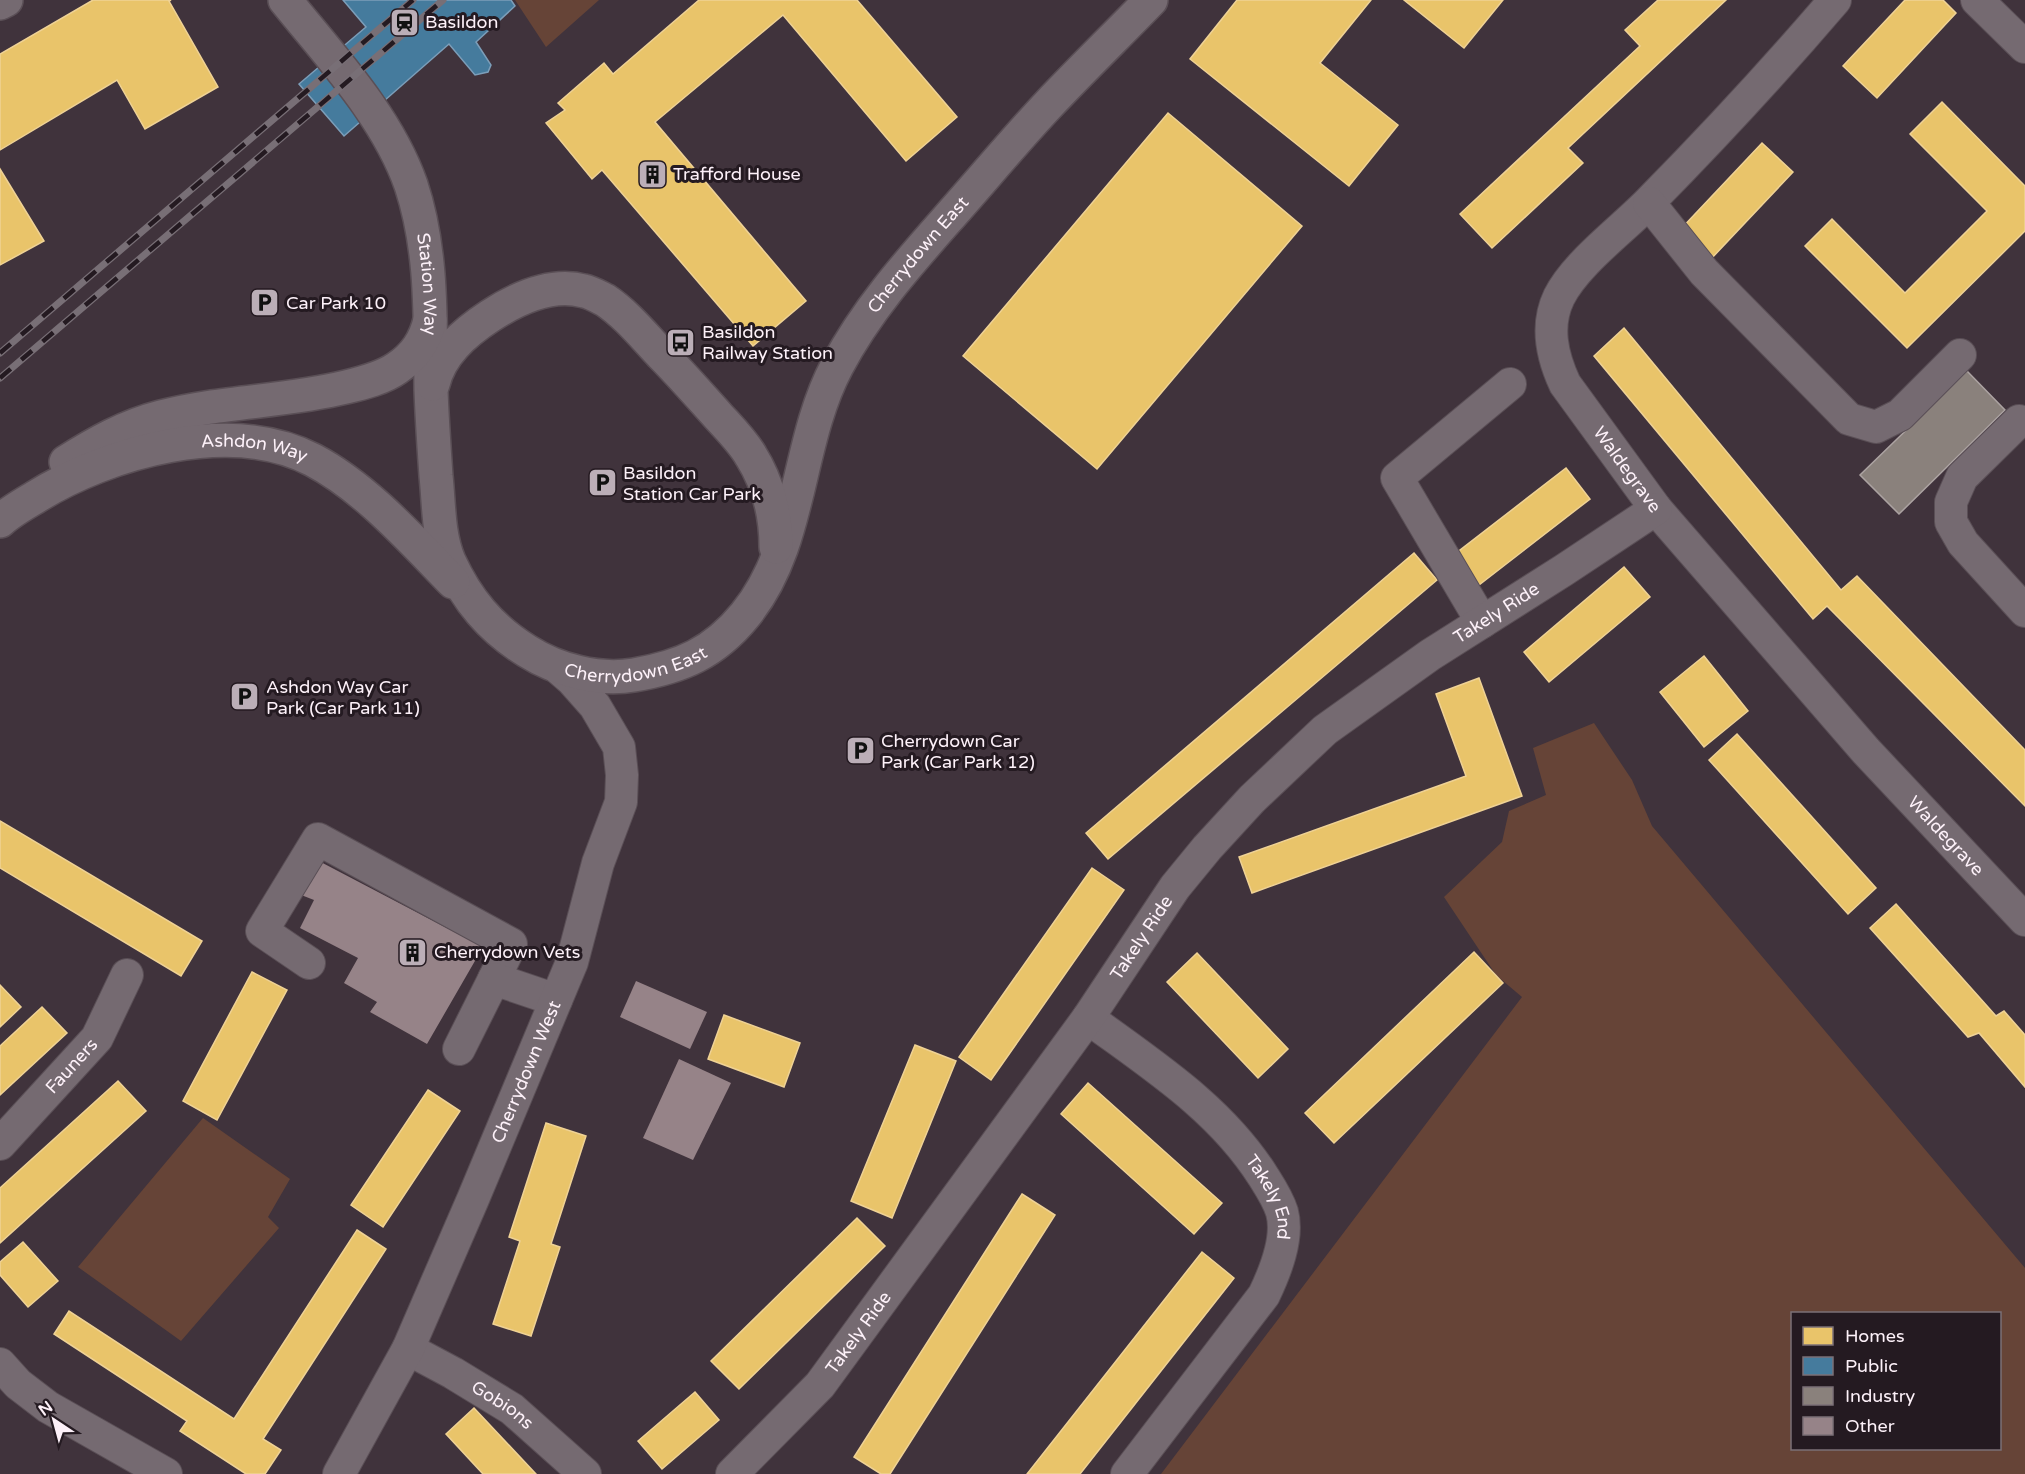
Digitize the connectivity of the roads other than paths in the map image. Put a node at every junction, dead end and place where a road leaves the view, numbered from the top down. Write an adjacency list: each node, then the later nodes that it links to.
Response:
1 (6, 0): 6 (street)
2 (285, 0): 9 (street, Station Way)
3 (1151, 0): 16 (street, Cherrydown East)
4 (1835, 0): 8 (street, Waldegrave)
5 (1977, 0): 7 (street)
6 (0, 3)
7 (2025, 47)
8 (1649, 203): 10 (street); 14 (street, Waldegrave)
9 (431, 315): 12 (street, Station Way); 15 (street)
10 (1960, 355)
11 (1510, 384): 19 (street)
12 (431, 392): 16 (street, Cherrydown East); 17 (street, Station Way)
13 (2019, 421): 18 (street)
14 (1656, 509): 19 (street, Takely Ride); 21 (street, Waldegrave)
15 (4, 517): 17 (street, Ashdon Way)
16 (777, 561): 20 (street, Cherrydown East)
17 (471, 601): 20 (street, Cherrydown East)
18 (2025, 611)
19 (1482, 622): 26 (street, Takely Ride)
20 (557, 667): 25 (street, Cherrydown West)
21 (2025, 920)
22 (309, 963): 24 (street)
23 (127, 975): 28 (street, Fauners)
24 (494, 979): 25 (street); 27 (street)
25 (556, 1000): 29 (street, Cherrydown West)
26 (1088, 1018): 34 (street, Takely Ride); 35 (street, Takely End)
27 (459, 1049)
28 (0, 1143)
29 (408, 1349): 32 (street, Cherrydown West); 33 (street, Gobions)
30 (0, 1364): 31 (street)
31 (166, 1474)
32 (339, 1474)
33 (585, 1474)
34 (732, 1474)
35 (1127, 1474)

